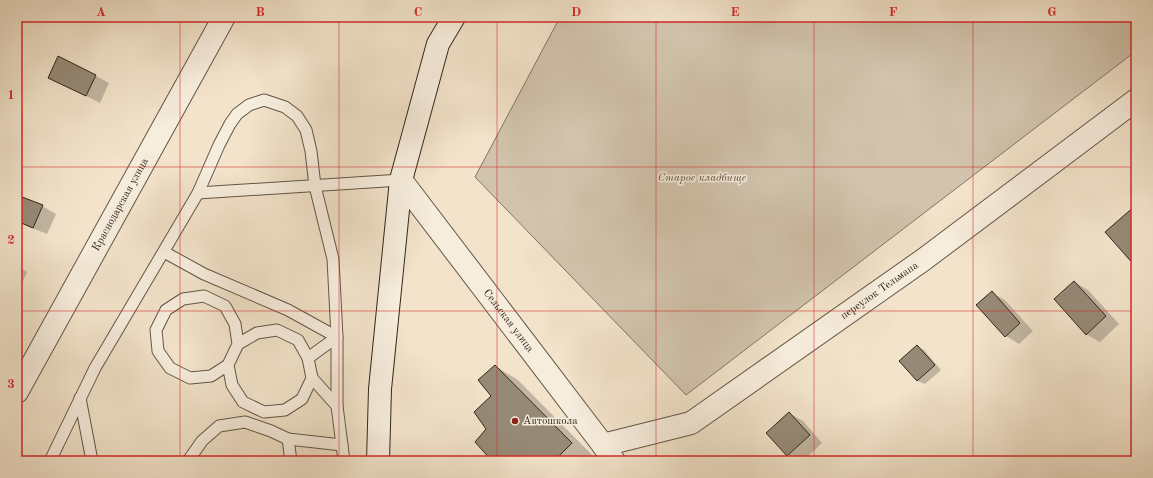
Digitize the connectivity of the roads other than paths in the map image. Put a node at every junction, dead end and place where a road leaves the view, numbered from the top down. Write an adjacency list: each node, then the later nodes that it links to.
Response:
1 (224, 17): 13 (street, Краснодарская улица)
2 (454, 17): 4 (street)
3 (1136, 100): 18 (street, переулок Тельмана)
4 (402, 180): 5 (lane); 18 (street, Сельская улица); 24 (street)
5 (314, 186): 6 (lane); 6 (lane); 8 (lane)
6 (198, 193): 7 (lane)
7 (164, 252): 8 (lane); 14 (lane)
8 (336, 337): 10 (lane); 15 (lane)
9 (238, 344): 10 (lane); 11 (lane); 11 (lane)
10 (308, 358): 12 (lane)
11 (228, 365): 12 (lane)
12 (312, 378): 15 (lane)
13 (17, 392)
14 (80, 398): 19 (lane); 20 (lane)
15 (337, 406): 17 (lane)
16 (288, 439): 17 (lane); 21 (lane); 22 (lane)
17 (342, 445): 23 (lane)
18 (609, 453)
19 (50, 461)
20 (92, 461)
21 (188, 461)
22 (291, 461)
23 (344, 461)
24 (378, 461)

